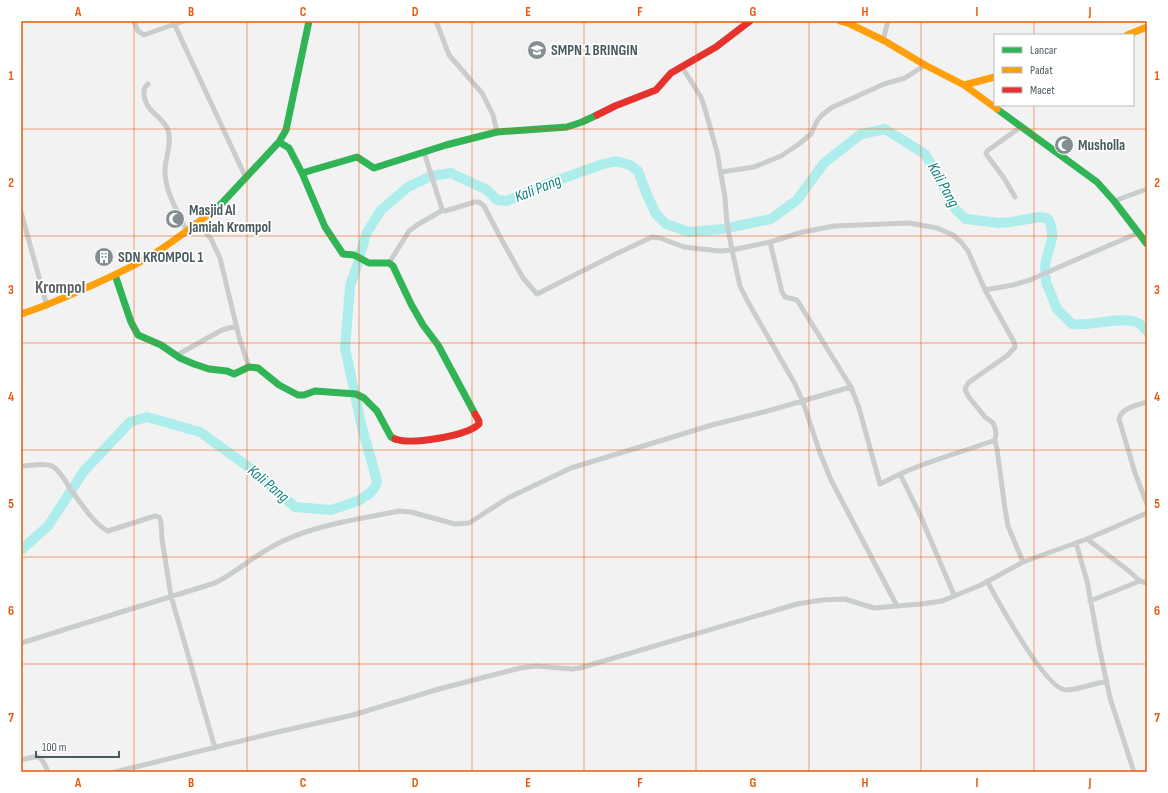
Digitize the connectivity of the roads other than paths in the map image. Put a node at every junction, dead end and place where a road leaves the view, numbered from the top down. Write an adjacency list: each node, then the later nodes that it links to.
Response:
1 (134, 21): 8 (street)
2 (184, 21): 8 (street)
3 (309, 21): 19 (street)
4 (436, 21): 18 (street)
5 (750, 21): 13 (street)
6 (840, 21): 11 (street)
7 (888, 21): 11 (street)
8 (175, 24): 23 (street)
9 (1147, 27): 10 (street)
10 (1130, 34)
11 (884, 40): 12 (street)
12 (925, 65): 16 (street); 21 (street)
13 (682, 67): 18 (street); 21 (street)
14 (994, 77): 16 (street)
15 (148, 84): 31 (street)
16 (964, 85): 17 (street)
17 (1022, 126): 25 (street); 26 (street)
18 (497, 132): 20 (street)
19 (279, 142): 22 (street); 23 (street)
20 (424, 152): 22 (street); 27 (street)
21 (721, 172): 35 (street)
22 (302, 173): 36 (street)
23 (246, 178): 29 (street)
24 (1147, 189): 26 (street)
25 (1015, 196)
26 (1114, 201): 32 (street)
27 (443, 210): 35 (street); 36 (street)
28 (21, 212): 30 (street)
29 (198, 222): 31 (street); 41 (street)
30 (23, 230): 39 (street)
31 (186, 230): 37 (street)
32 (1138, 233): 34 (street); 38 (street)
33 (770, 242): 35 (street); 38 (street); 44 (street)
34 (1147, 244)
35 (732, 250): 45 (street)
36 (389, 262): 43 (street)
37 (115, 275): 39 (street); 42 (street)
38 (985, 290): 47 (street)
39 (47, 306): 40 (street)
40 (21, 314)
41 (236, 326): 42 (street); 43 (street)
42 (177, 355): 43 (street)
43 (249, 367)
44 (851, 387): 45 (street); 49 (street)
45 (803, 402): 59 (street); 61 (street)
46 (1147, 402): 50 (street)
47 (995, 440): 49 (street); 54 (street)
48 (21, 466): 59 (street)
49 (900, 474): 58 (street)
50 (1147, 504)
51 (1147, 514): 52 (street)
52 (1088, 539): 53 (street); 56 (street)
53 (1076, 543): 54 (street); 60 (street)
54 (1023, 562): 55 (street)
55 (987, 581): 58 (street); 63 (street)
56 (1140, 581): 57 (street); 60 (street)
57 (1147, 583)
58 (954, 595): 61 (street)
59 (171, 596): 62 (street); 64 (street)
60 (1090, 601): 63 (street)
61 (897, 606): 64 (street)
62 (21, 643)
63 (1107, 681): 68 (street)
64 (215, 748): 67 (street)
65 (21, 760): 66 (street)
66 (48, 772)
67 (115, 772)
68 (1134, 772)

